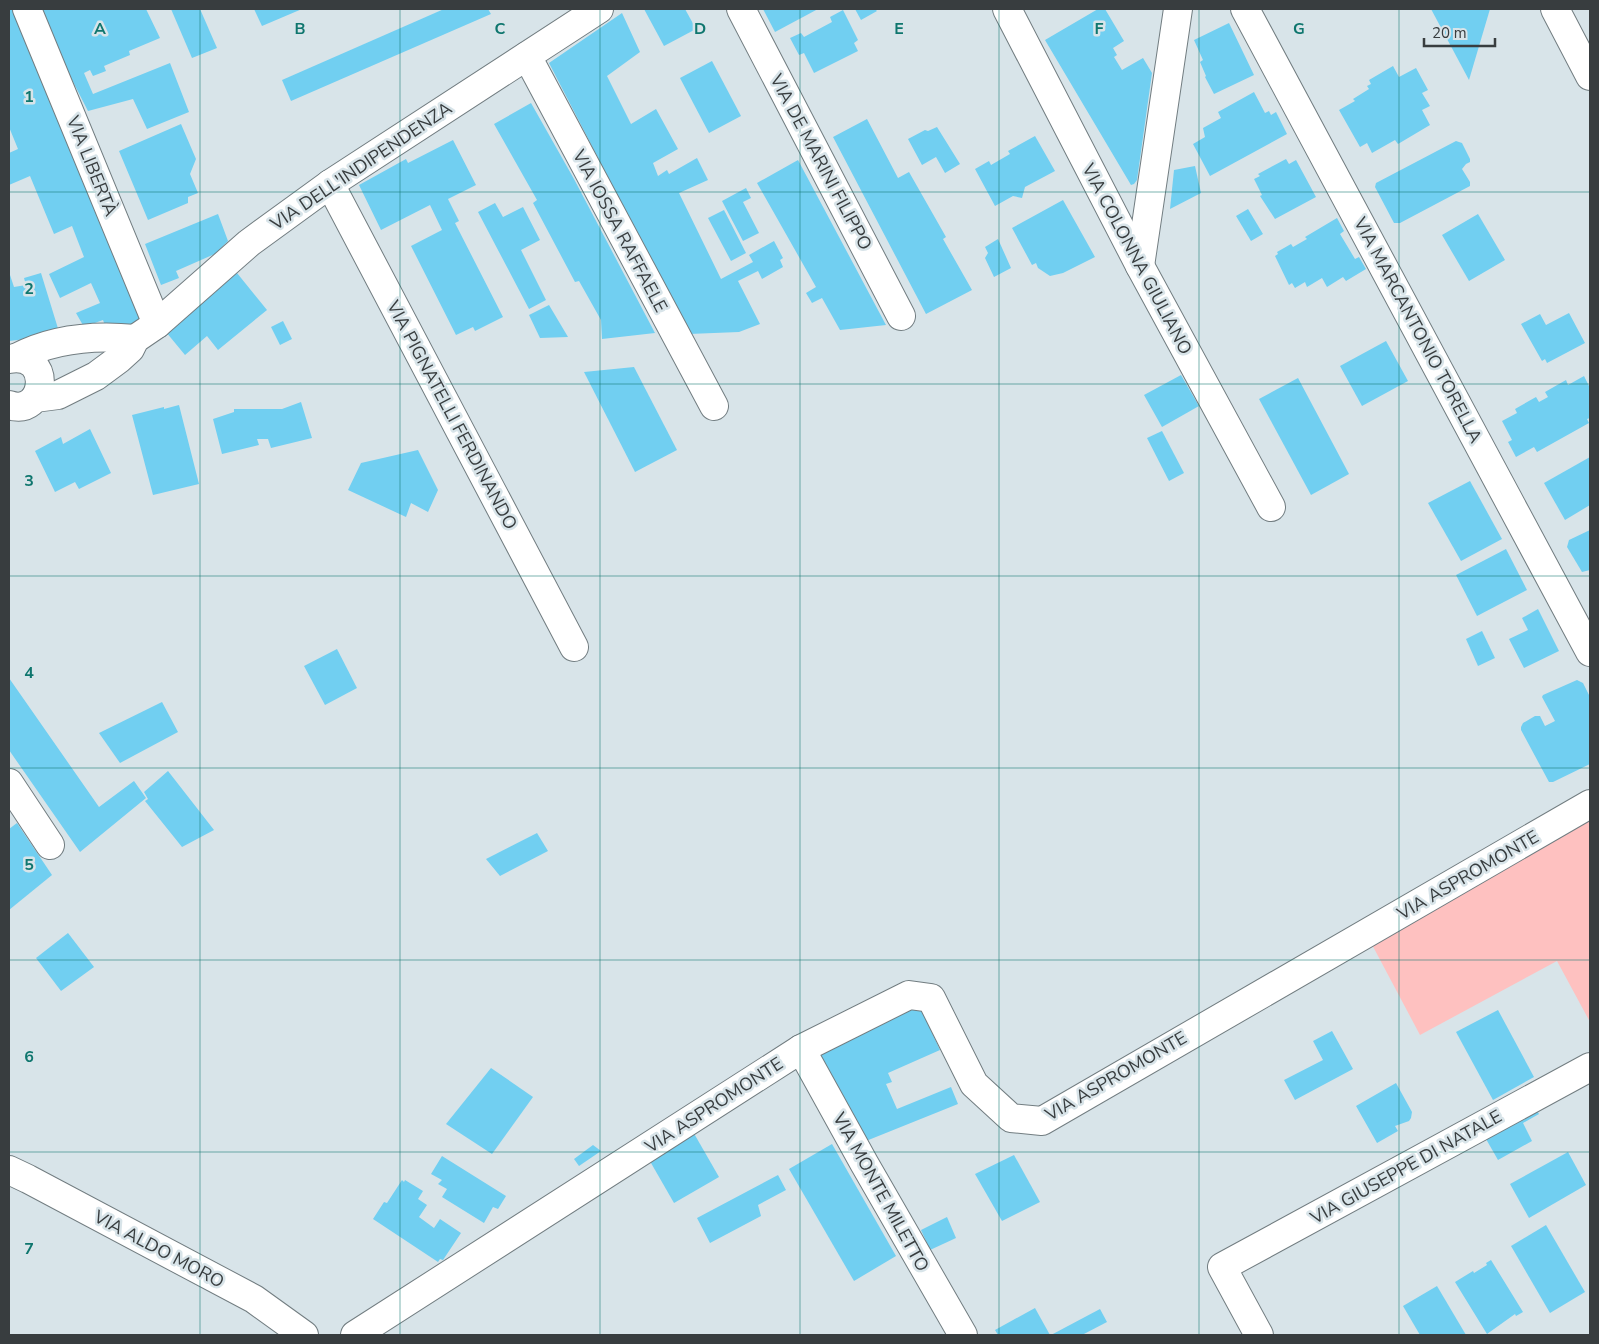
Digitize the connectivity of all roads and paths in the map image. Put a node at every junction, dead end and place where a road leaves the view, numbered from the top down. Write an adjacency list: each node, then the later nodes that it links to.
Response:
1 (27, 9): 13 (street, VIA LIBERTÀ)
2 (599, 9): 8 (street, VIA DELL'INDIPENDENZA)
3 (741, 9): 12 (street, VIA DE MARINI FILIPPO)
4 (1007, 9): 11 (street, VIA COLONNA GIULIANO)
5 (1178, 9): 11 (street)
6 (1245, 9): 19 (street, VIA MARCANTONIO TORELLA)
7 (1555, 9): 9 (street)
8 (527, 56): 10 (street, VIA DELL'INDIPENDENZA); 16 (street, VIA IOSSA RAFFAELE)
9 (1590, 76)
10 (330, 184): 13 (street, VIA DELL'INDIPENDENZA); 18 (street, VIA PIGNATELLI FERDINANDO)
11 (1140, 266): 17 (street, VIA COLONNA GIULIANO)
12 (901, 316)
13 (146, 331): 14 (street, VIA DELL'INDIPENDENZA); 15 (street, VIA DELL'INDIPENDENZA)
14 (12, 359): 15 (street, VIA DELL'INDIPENDENZA)
15 (15, 403)
16 (714, 406)
17 (1271, 507)
18 (574, 647)
19 (1590, 652)
20 (9, 783): 22 (street)
21 (1590, 804): 23 (street, VIA ASPROMONTE)
22 (50, 845)
23 (801, 1048): 27 (street, VIA ASPROMONTE); 28 (street, VIA MONTE MILETTO)
24 (1590, 1067): 29 (street, VIA GIUSEPPE DI NATALE)
25 (9, 1170): 26 (street, VIA ALDO MORO)
26 (304, 1335)
27 (355, 1335)
28 (963, 1335)
29 (1259, 1335)

